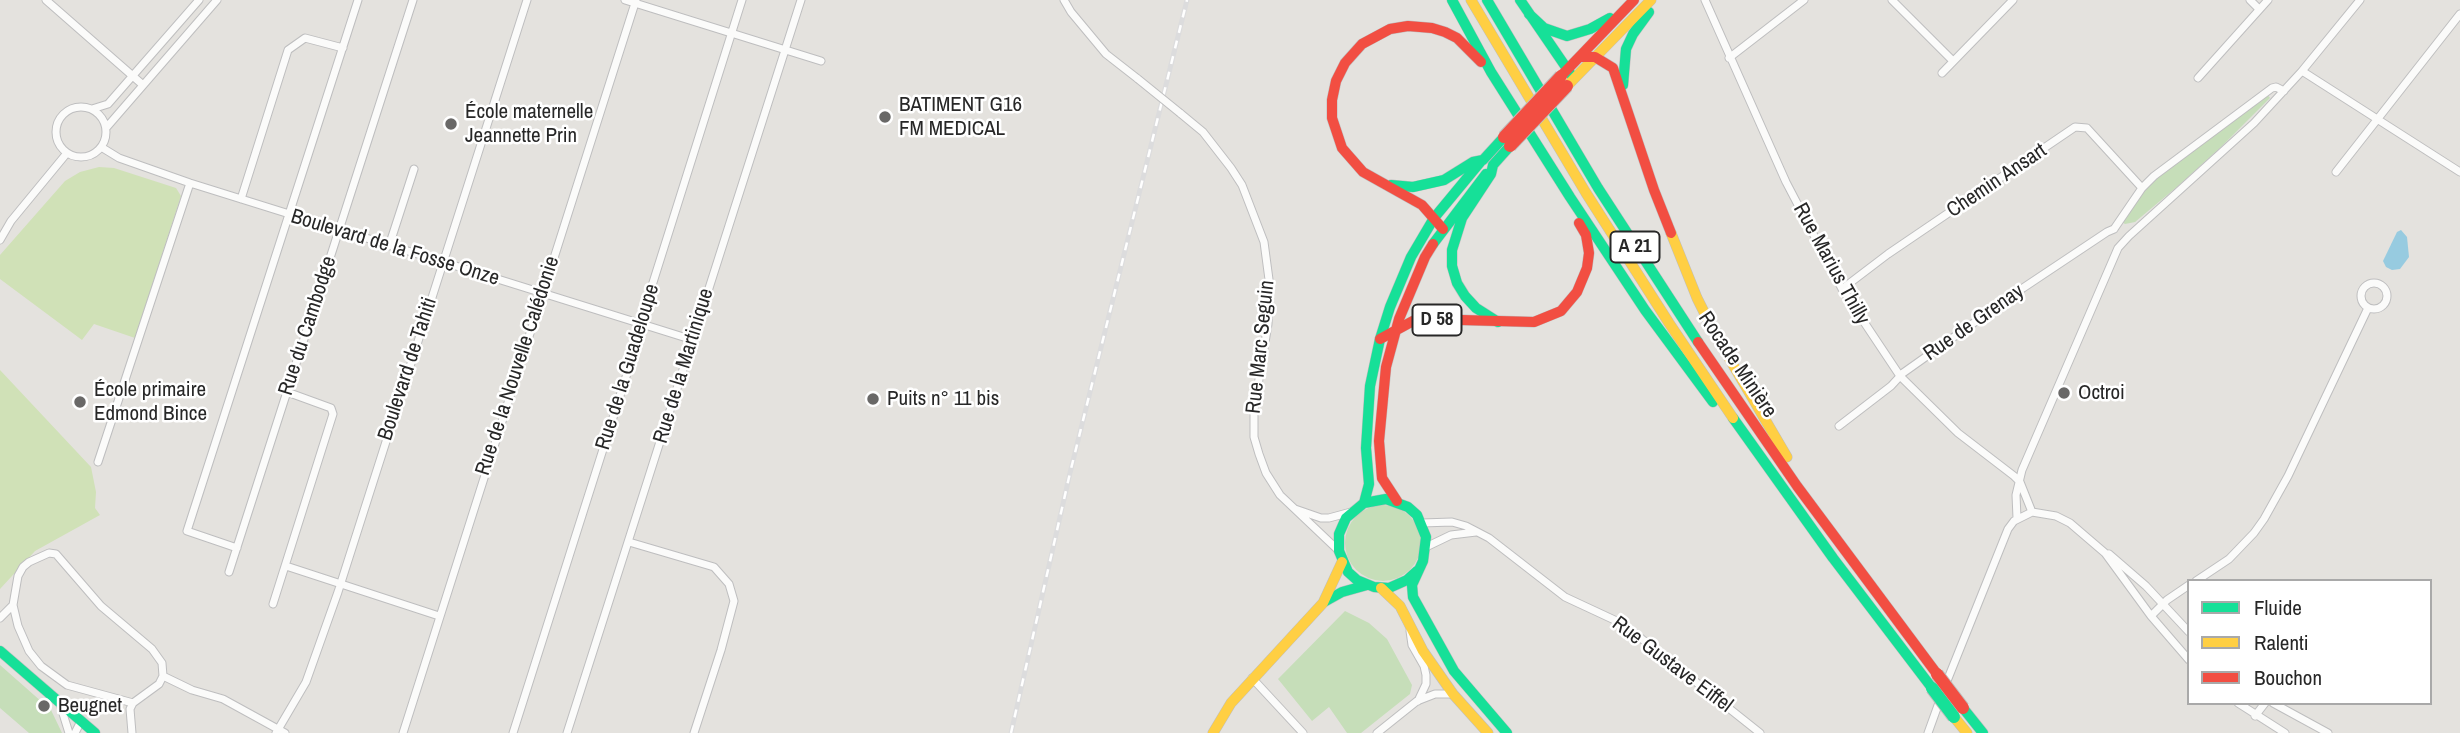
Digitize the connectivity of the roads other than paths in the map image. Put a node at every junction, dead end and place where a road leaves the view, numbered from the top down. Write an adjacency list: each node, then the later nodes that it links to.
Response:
1 (46, 0): 44 (street)
2 (200, 0): 26 (street); 32 (street)
3 (216, 0): 26 (street)
4 (358, 0): 34 (street)
5 (413, 0): 67 (street, Rue du Cambodge)
6 (527, 0): 71 (street, Boulevard de Tahiti)
7 (625, 0): 24 (street)
8 (742, 0): 31 (street, Rue de la Guadeloupe)
9 (801, 0): 35 (street, Rue de la Martinique)
10 (1064, 0): 89 (street, Rue Marc Seguin, bridge)
11 (1452, 0): 42 (main road)
12 (1471, 0): 84 (main road, Rocade Minière / A 21)
13 (1486, 0): 86 (main road, Rocade Minière / A 21)
14 (1520, 0): 28 (main road)
15 (1634, 0): 30 (main road, D 58)
16 (1651, 0): 37 (main road, D 58)
17 (1657, 0): 49 (main road)
18 (1705, 0): 38 (street, Rue Marius Thilly)
19 (1804, 0): 38 (street)
20 (1892, 0): 40 (street)
21 (2250, 0): 27 (street)
22 (2268, 0): 27 (street)
23 (2360, 0): 41 (street)
24 (635, 1): 31 (street); 73 (street, Rue de la Nouvelle Calédonie)
25 (2010, 1): 40 (street)
26 (209, 8): 33 (street)
27 (2259, 9): 46 (street)
28 (1529, 13): 30 (main road); 45 (main road)
29 (2460, 14): 51 (street)
30 (1618, 16): 36 (main road, D 58)
31 (731, 34): 35 (street); 76 (street, Rue de la Guadeloupe)
32 (165, 39): 33 (street); 44 (street)
33 (176, 47): 47 (street)
34 (343, 48): 63 (street); 64 (street)
35 (785, 50): 39 (street); 79 (street, Rue de la Martinique)
36 (1580, 57): 37 (main road); 45 (main road, D 58)
37 (1595, 57): 45 (main road, D 58); 49 (main road)
38 (1729, 58): 72 (street, Rue Marius Thilly)
39 (821, 61)
40 (1953, 61): 43 (street)
41 (2302, 71): 48 (street); 51 (street)
42 (1492, 72): 60 (main road); 62 (main road)
43 (1942, 73)
44 (133, 76): 47 (street); 50 (street)
45 (1567, 78): 55 (main road, D 58, bridge)
46 (2198, 78)
47 (143, 85): 52 (street)
48 (2284, 91): 61 (street); 68 (street)
49 (1623, 92): 86 (main road)
50 (92, 109): 52 (street); 54 (street)
51 (2378, 118): 57 (street); 58 (street)
52 (106, 128): 53 (street)
53 (101, 147): 54 (street); 59 (street, Boulevard de la Fosse Onze)
54 (67, 152): 69 (street)
55 (1488, 162): 60 (main road); 65 (main road, D 58); 75 (main road)
56 (414, 169): 70 (street)
57 (2460, 171)
58 (2336, 172)
59 (190, 183): 63 (street, Boulevard de la Fosse Onze); 83 (street)
60 (1383, 185): 65 (main road)
61 (2143, 188): 66 (street); 72 (street, Chemin Ansart)
62 (1570, 197): 75 (main road); 84 (main road)
63 (241, 199): 64 (street, Boulevard de la Fosse Onze)
64 (290, 215): 67 (street, Boulevard de la Fosse Onze); 97 (street)
65 (1439, 224): 77 (main road, D 58); 78 (main road, D 58)
66 (2114, 229): 68 (street); 80 (street, Rue de Grenay)
67 (339, 230): 70 (street, Boulevard de la Fosse Onze); 81 (street, Rue du Cambodge)
68 (2129, 236): 85 (street)
69 (0, 240)
70 (389, 246): 71 (street, Boulevard de la Fosse Onze)
71 (442, 262): 73 (street, Boulevard de la Fosse Onze); 104 (street, Boulevard de Tahiti)
72 (1842, 289): 80 (street, Rue Marius Thilly)
73 (541, 293): 76 (street, Boulevard de la Fosse Onze); 112 (street, Rue de la Nouvelle Calédonie)
74 (2368, 308): 103 (street)
75 (1499, 322): 77 (main road, D 58)
76 (641, 325): 79 (street, Boulevard de la Fosse Onze); 136 (street, Rue de la Guadeloupe)
77 (1396, 330): 78 (main road, D 58); 87 (main road, D 58)
78 (1380, 339): 88 (main road, D 58)
79 (693, 340): 95 (street, Rue de la Martinique)
80 (1900, 376): 82 (street, Rue de Grenay); 85 (street, Rue Marius Thilly)
81 (287, 392): 97 (street, Rue du Cambodge); 100 (street)
82 (1839, 426)
83 (98, 462)
84 (1767, 467): 128 (main road, Rocade Minière / A 21, bridge)
85 (2020, 482): 91 (street); 92 (street)
86 (1797, 486): 128 (main road, Rocade Minière / A 21, bridge)
87 (1397, 502): 88 (main road); 93 (main road)
88 (1364, 503): 90 (main road)
89 (1294, 509): 90 (street); 99 (street, Rue Marc Seguin)
90 (1351, 512): 99 (main road)
91 (2032, 512): 92 (street); 98 (street)
92 (2017, 518): 145 (street)
93 (1422, 523): 94 (street, Rue Gustave Eiffel); 96 (main road)
94 (1476, 532): 96 (street); 144 (street, Rue Gustave Eiffel)
95 (629, 542): 137 (street, Rue de la Martinique); 138 (street)
96 (1426, 547): 101 (main road)
97 (237, 548): 102 (street, Rue du Cambodge)
98 (2105, 553): 111 (street); 113 (street)
99 (1340, 557): 105 (main road); 108 (main road)
100 (286, 566): 104 (street); 109 (street)
101 (1417, 571): 107 (main road); 143 (main road)
102 (229, 572)
103 (2199, 579)
104 (340, 584): 112 (street); 131 (street, Boulevard de Tahiti)
105 (1367, 585): 107 (main road); 108 (main road)
106 (2187, 586): 111 (street)
107 (1381, 588): 115 (main road)
108 (1323, 603): 120 (main road)
109 (273, 604)
110 (13, 605): 114 (street); 119 (street); 124 (street)
111 (2164, 605): 113 (street); 116 (street)
112 (439, 616): 135 (street, Rue de la Nouvelle Calédonie)
113 (2151, 616): 118 (street)
114 (0, 618)
115 (1409, 624): 121 (main road); 122 (street)
116 (2187, 630)
117 (0, 651): 123 (main road)
118 (2187, 658)
119 (163, 676): 124 (street); 131 (street)
120 (1252, 678): 139 (main road); 140 (street)
121 (1454, 694): 122 (street); 142 (main road)
122 (1417, 701): 141 (street)
123 (60, 703): 130 (main road); 132 (street)
124 (133, 703): 134 (street)
125 (2241, 705): 129 (street)
126 (2263, 705): 129 (street)
127 (2277, 705): 149 (street)
128 (1959, 712): 146 (main road, Rocade Minière / A 21); 147 (main road, Rocade Minière / A 21)
129 (2255, 716): 148 (street)
130 (81, 721): 132 (street); 133 (main road)
131 (280, 732)
132 (72, 733)
133 (95, 733)
134 (132, 733)
135 (403, 733)
136 (513, 733)
137 (567, 733)
138 (694, 733)
139 (1213, 733)
140 (1303, 733)
141 (1377, 733)
142 (1488, 733)
143 (1507, 733)
144 (1760, 733)
145 (1928, 733)
146 (1966, 733)
147 (1983, 733)
148 (2285, 733)
149 (2328, 733)

